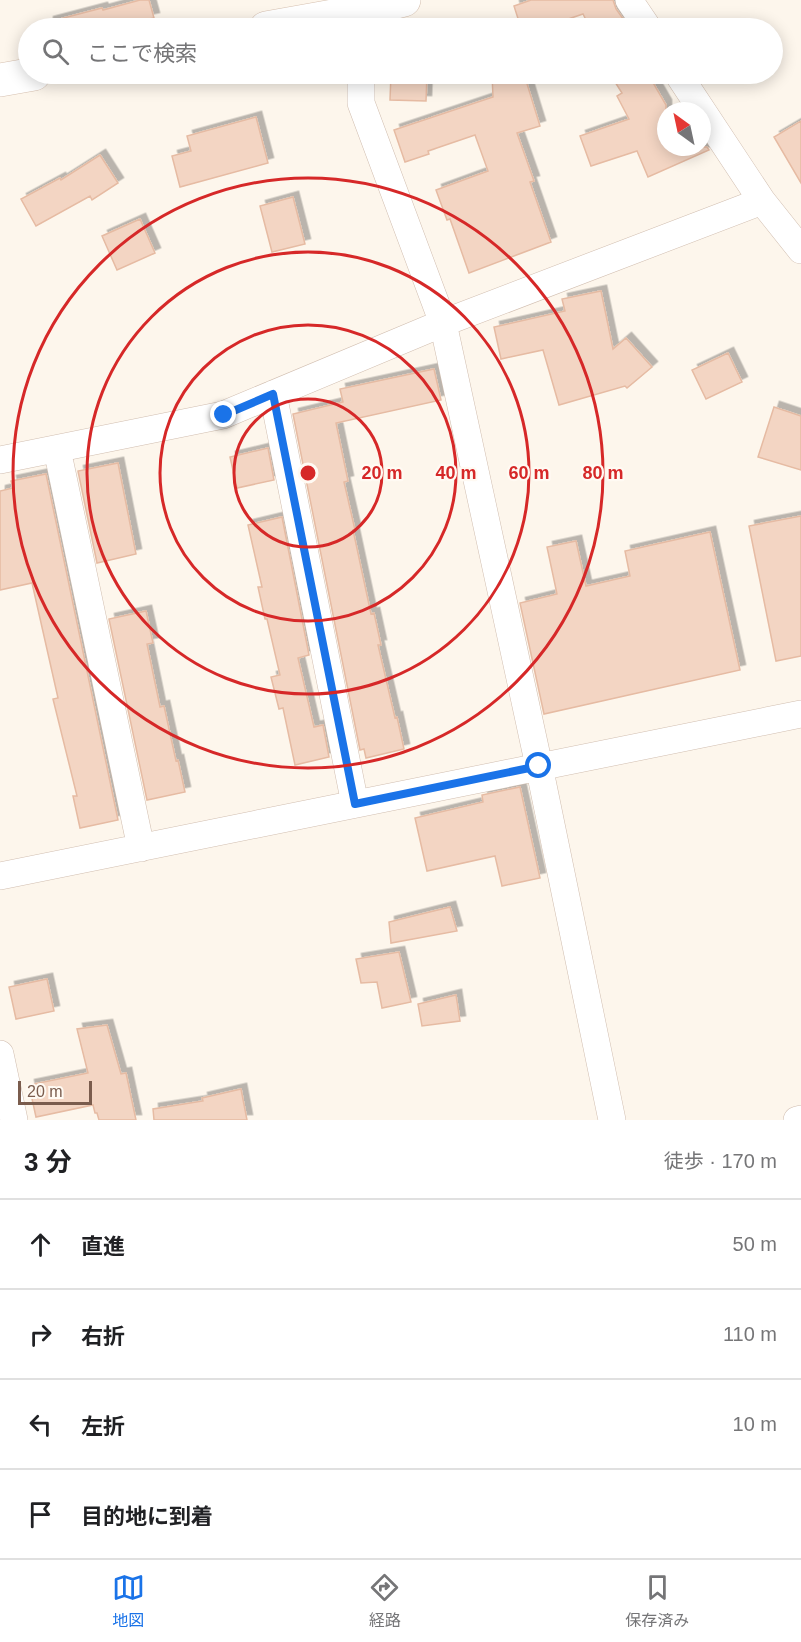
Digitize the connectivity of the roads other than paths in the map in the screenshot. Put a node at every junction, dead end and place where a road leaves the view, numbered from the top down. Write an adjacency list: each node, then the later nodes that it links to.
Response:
1 (404, 0): 3 (street)
2 (629, 0): 4 (street)
3 (365, 18)
4 (641, 18)
5 (18, 77): 6 (street)
6 (0, 80)
7 (361, 84): 11 (street)
8 (685, 84): 9 (street)
9 (762, 201): 10 (street); 11 (street)
10 (801, 250)
11 (443, 323): 12 (street); 16 (street)
12 (273, 394): 13 (street); 17 (street)
13 (57, 449): 14 (street); 18 (street)
14 (0, 460)
15 (801, 714): 16 (street)
16 (539, 766): 17 (street); 22 (street)
17 (355, 804): 18 (street)
18 (141, 848): 19 (street)
19 (0, 876)
20 (0, 1054): 21 (street)
21 (14, 1120)
22 (612, 1120)

